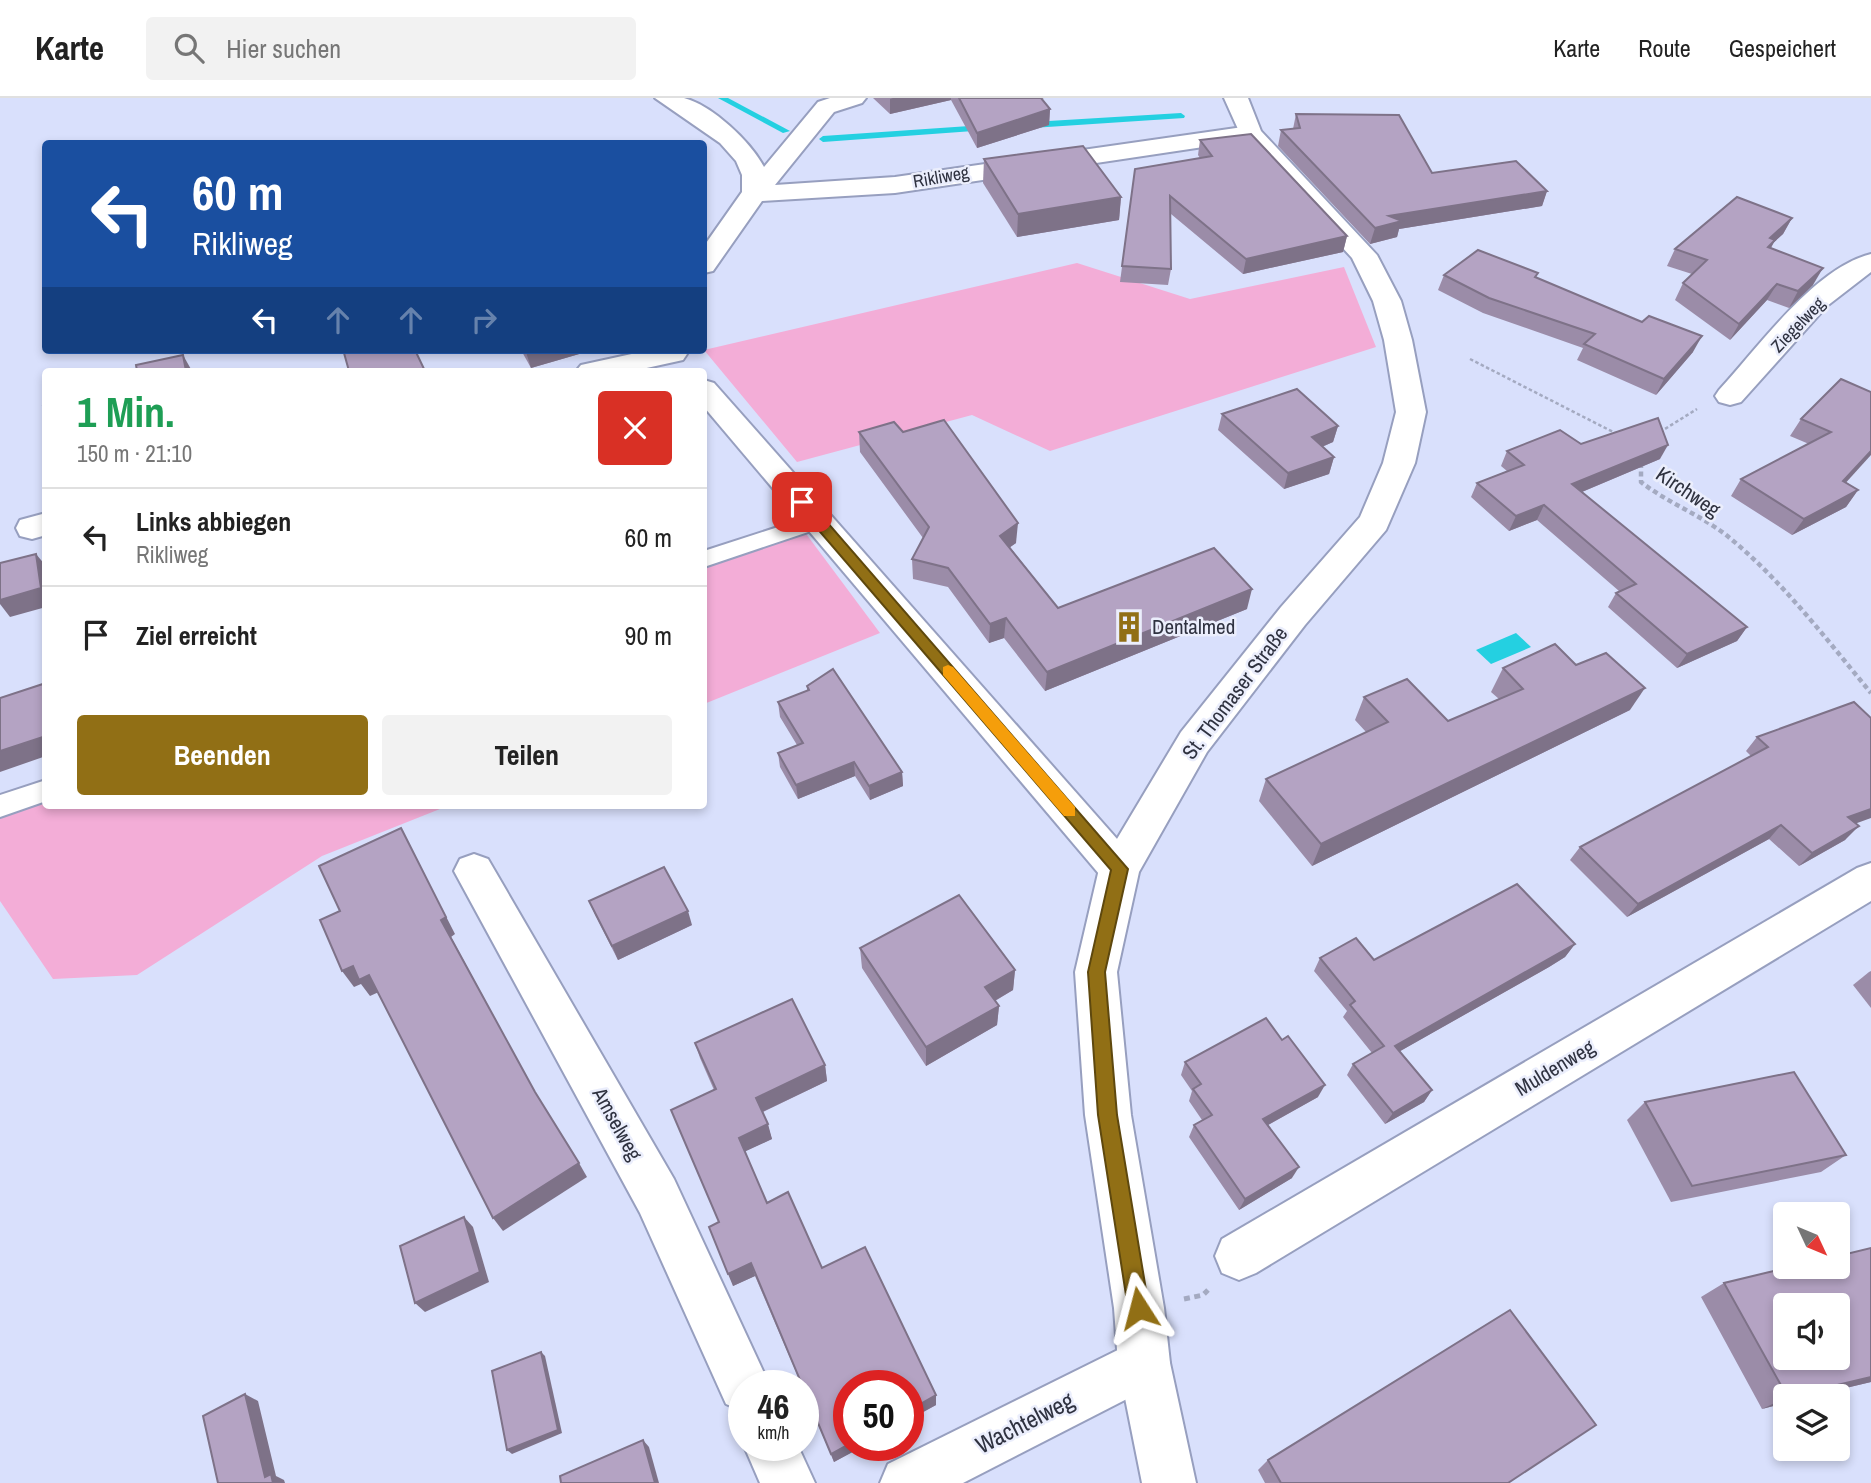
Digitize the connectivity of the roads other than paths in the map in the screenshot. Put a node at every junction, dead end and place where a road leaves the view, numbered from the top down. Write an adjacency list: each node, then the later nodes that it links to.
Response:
1 (667, 98): 5 (street)
2 (854, 98): 5 (street)
3 (1236, 98): 4 (street, St. Thomaser Straße)
4 (1250, 133): 5 (street, Rikliweg); 16 (street, St. Thomaser Straße)
5 (755, 194): 6 (street)
6 (707, 261)
7 (1871, 262): 11 (street, Ziegelweg)
8 (679, 358): 9 (street)
9 (611, 368)
10 (707, 392): 12 (street)
11 (1730, 396)
12 (818, 521): 13 (lane); 16 (street)
13 (707, 558)
14 (42, 791): 15 (lane)
15 (0, 806)
16 (1119, 869): 20 (street, St. Thomaser Straße)
17 (474, 871): 21 (street, Amselweg)
18 (1871, 880): 19 (street, Muldenweg)
19 (1239, 1256)
20 (1144, 1363): 24 (street, Wachtelweg); 25 (street, St. Thomaser Straße)
21 (737, 1370)
22 (778, 1461): 23 (street)
23 (789, 1483)
24 (906, 1483)
25 (1169, 1483)

